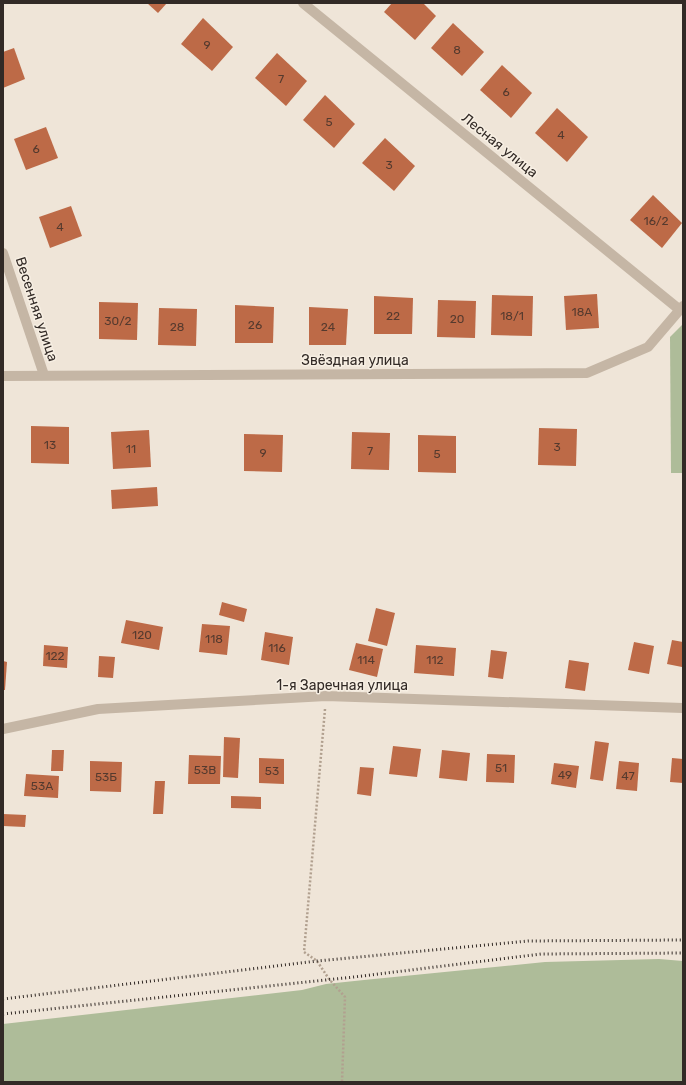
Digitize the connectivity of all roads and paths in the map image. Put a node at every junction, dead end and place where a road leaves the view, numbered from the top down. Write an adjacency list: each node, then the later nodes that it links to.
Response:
1 (303, 3): 3 (street, Лесная улица)
2 (3, 253): 4 (street, Весенняя улица)
3 (682, 308): 4 (street, Звёздная улица)
4 (44, 375): 5 (street, Звёздная улица)
5 (3, 376)
6 (326, 696): 7 (street, 1-я Заречная улица); 8 (street, 1-я Заречная улица); 9 (path)
7 (683, 708)
8 (3, 729)
9 (342, 1082)

